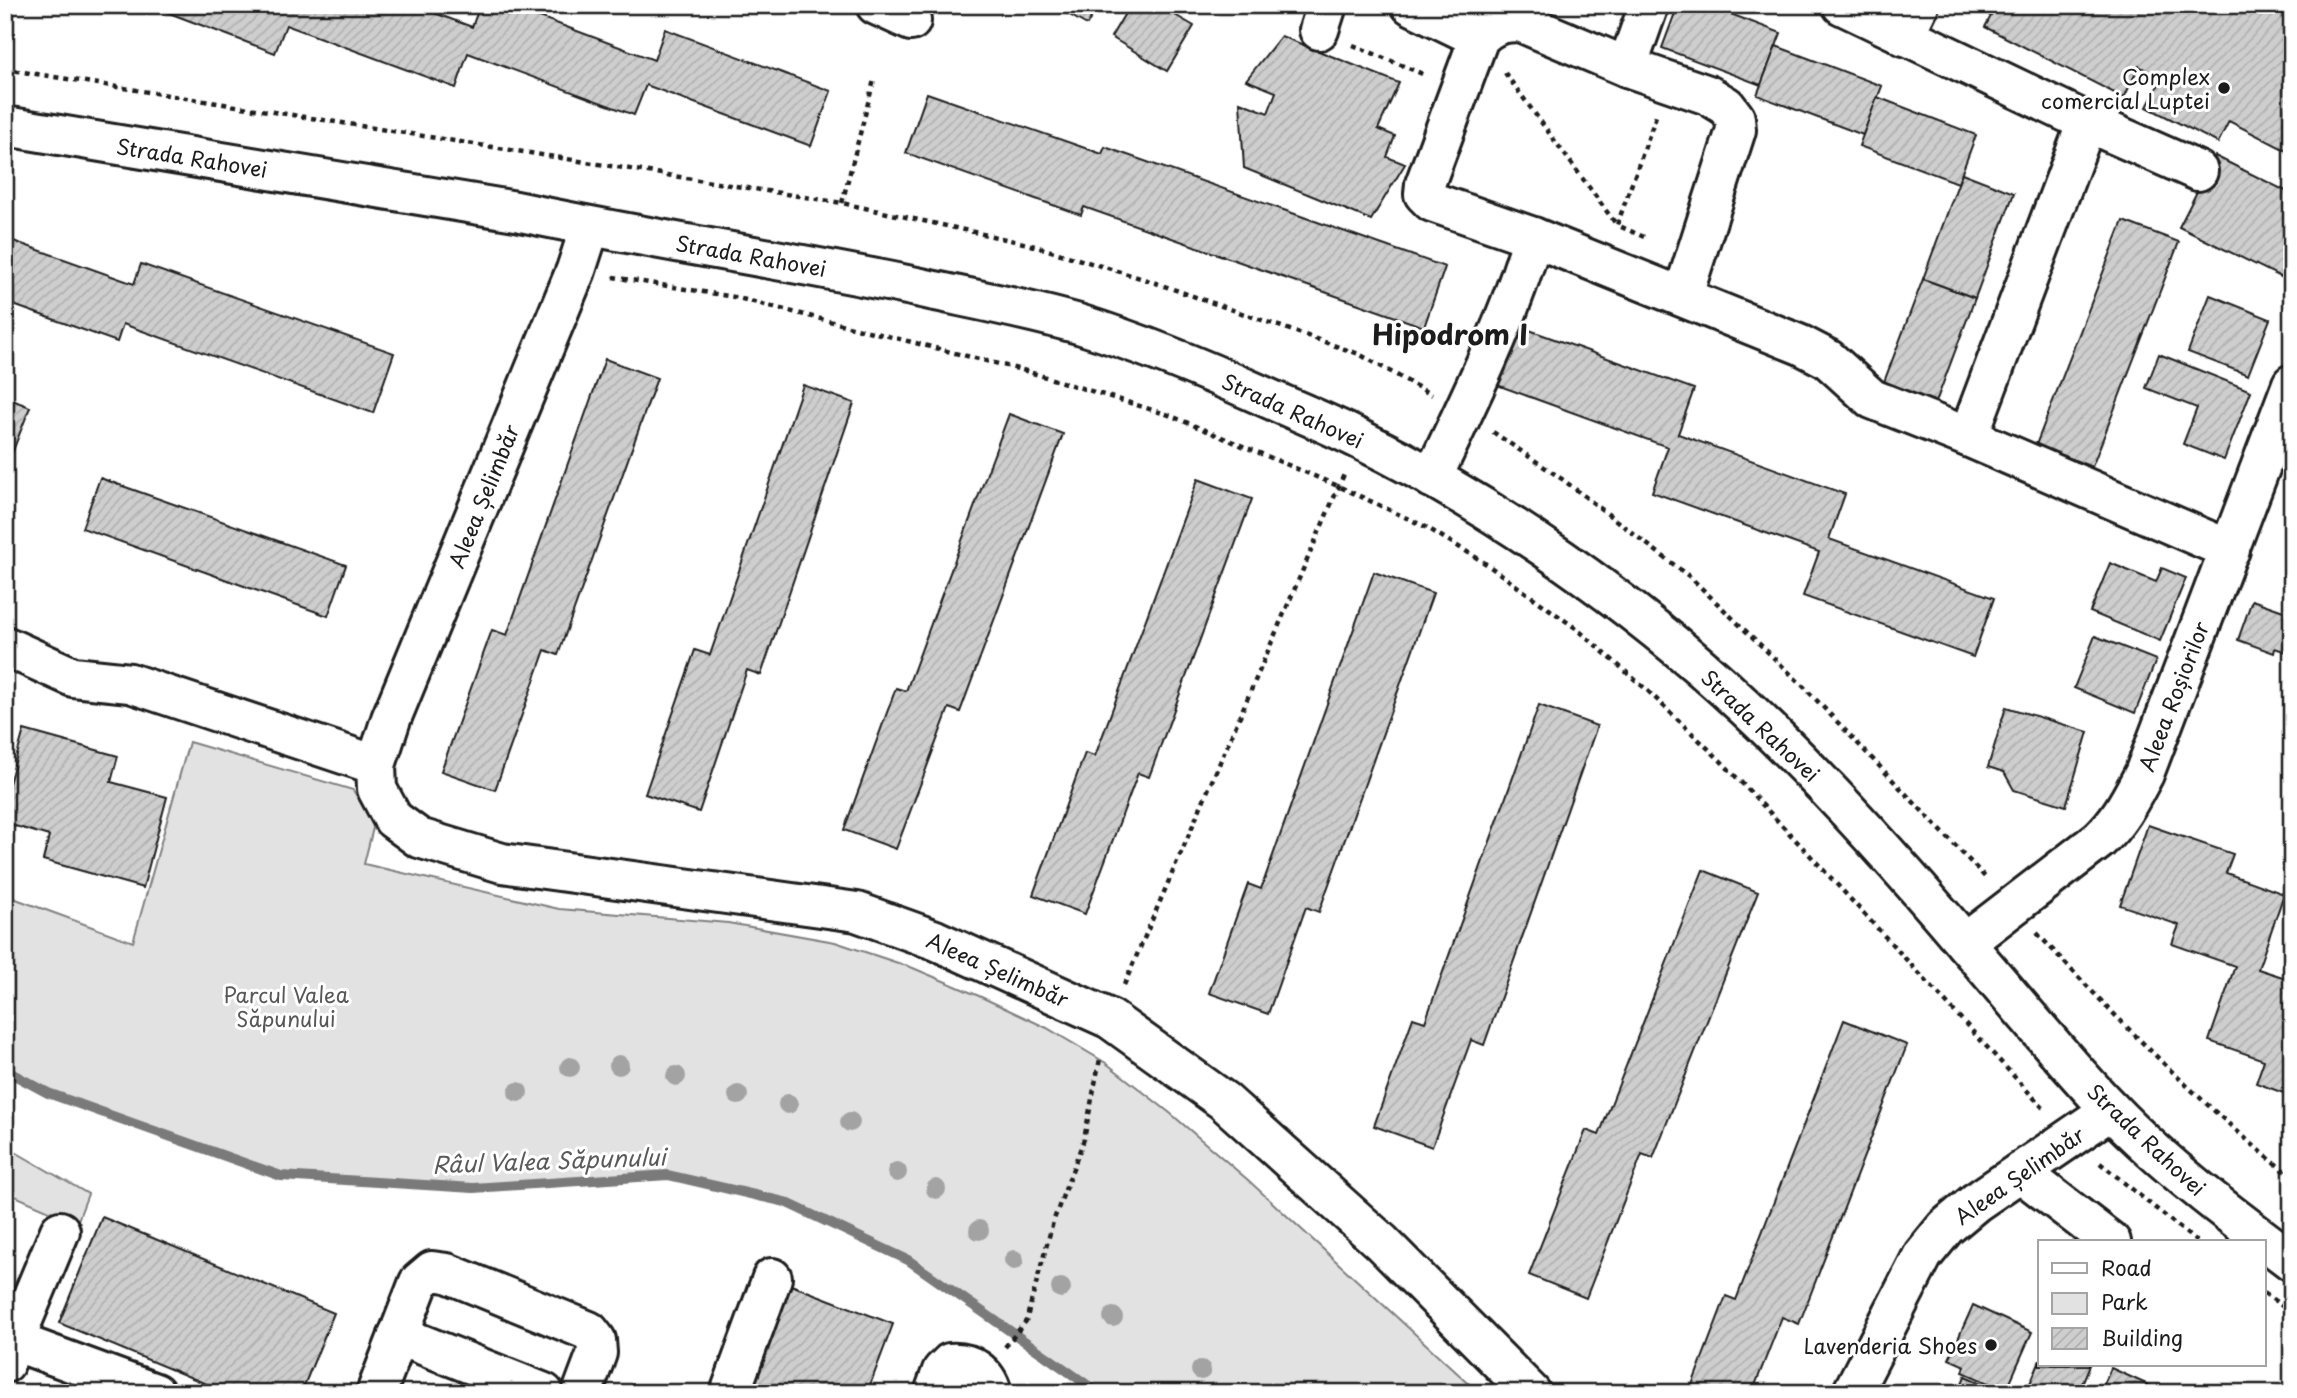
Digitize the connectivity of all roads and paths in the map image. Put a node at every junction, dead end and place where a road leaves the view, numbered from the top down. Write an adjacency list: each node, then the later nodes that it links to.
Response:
1 (876, 5): 6 (street)
2 (1411, 5): 8 (street)
3 (1649, 5): 9 (street)
4 (1842, 5): 7 (street)
5 (1323, 18): 13 (path)
6 (911, 20)
7 (1912, 20): 14 (street)
8 (1479, 38): 9 (street); 13 (street); 18 (path)
9 (1627, 67): 12 (street)
10 (5, 69): 17 (path)
11 (874, 80): 17 (path)
12 (1669, 83): 18 (path); 21 (street)
13 (1458, 89): 20 (street)
14 (2087, 122): 16 (street); 26 (street)
15 (5, 126): 19 (street, Strada Rahovei)
16 (2197, 172)
17 (842, 203): 25 (path)
18 (1617, 225): 21 (path)
19 (590, 227): 22 (street, Aleea Șelimbăr); 27 (street, Strada Rahovei)
20 (1533, 237): 23 (street); 25 (street)
21 (1694, 259): 23 (street)
22 (576, 271): 29 (path); 32 (street, Aleea Șelimbăr)
23 (1682, 295): 26 (street)
24 (2292, 384): 30 (street, Aleea Roșiorilor)
25 (1464, 412): 28 (street); 33 (path)
26 (1968, 436): 30 (street)
27 (1360, 439): 28 (street, Strada Rahovei); 29 (path)
28 (1432, 478): 34 (street, Strada Rahovei)
29 (1338, 486): 35 (path); 37 (path)
30 (2230, 550): 33 (street, Aleea Roșiorilor)
31 (5, 646): 32 (street)
32 (376, 765): 35 (street, Aleea Șelimbăr)
33 (2012, 906): 34 (street, Aleea Roșiorilor); 39 (path)
34 (1965, 943): 36 (street, Strada Rahovei)
35 (1110, 1019): 51 (path); 58 (street, Aleea Șelimbăr)
36 (2112, 1111): 37 (street, Aleea Șelimbăr); 43 (street, Strada Rahovei)
37 (2071, 1138): 38 (street, Aleea Șelimbăr); 42 (path)
38 (2020, 1171): 41 (street); 59 (street, Aleea Șelimbăr)
39 (2292, 1177)
40 (60, 1231): 50 (street)
41 (2108, 1240)
42 (2195, 1240)
43 (2264, 1240)
44 (2266, 1241): 45 (street, Strada Rahovei)
45 (2292, 1261)
46 (772, 1278): 56 (street)
47 (2266, 1294): 48 (path)
48 (2292, 1313)
49 (398, 1335): 53 (street); 54 (street); 55 (street)
50 (10, 1352): 52 (street)
51 (987, 1384): 57 (street)
52 (155, 1393)
53 (376, 1393)
54 (544, 1393)
55 (582, 1393)
56 (730, 1393)
57 (934, 1393)
58 (1531, 1393)
59 (1852, 1393)

